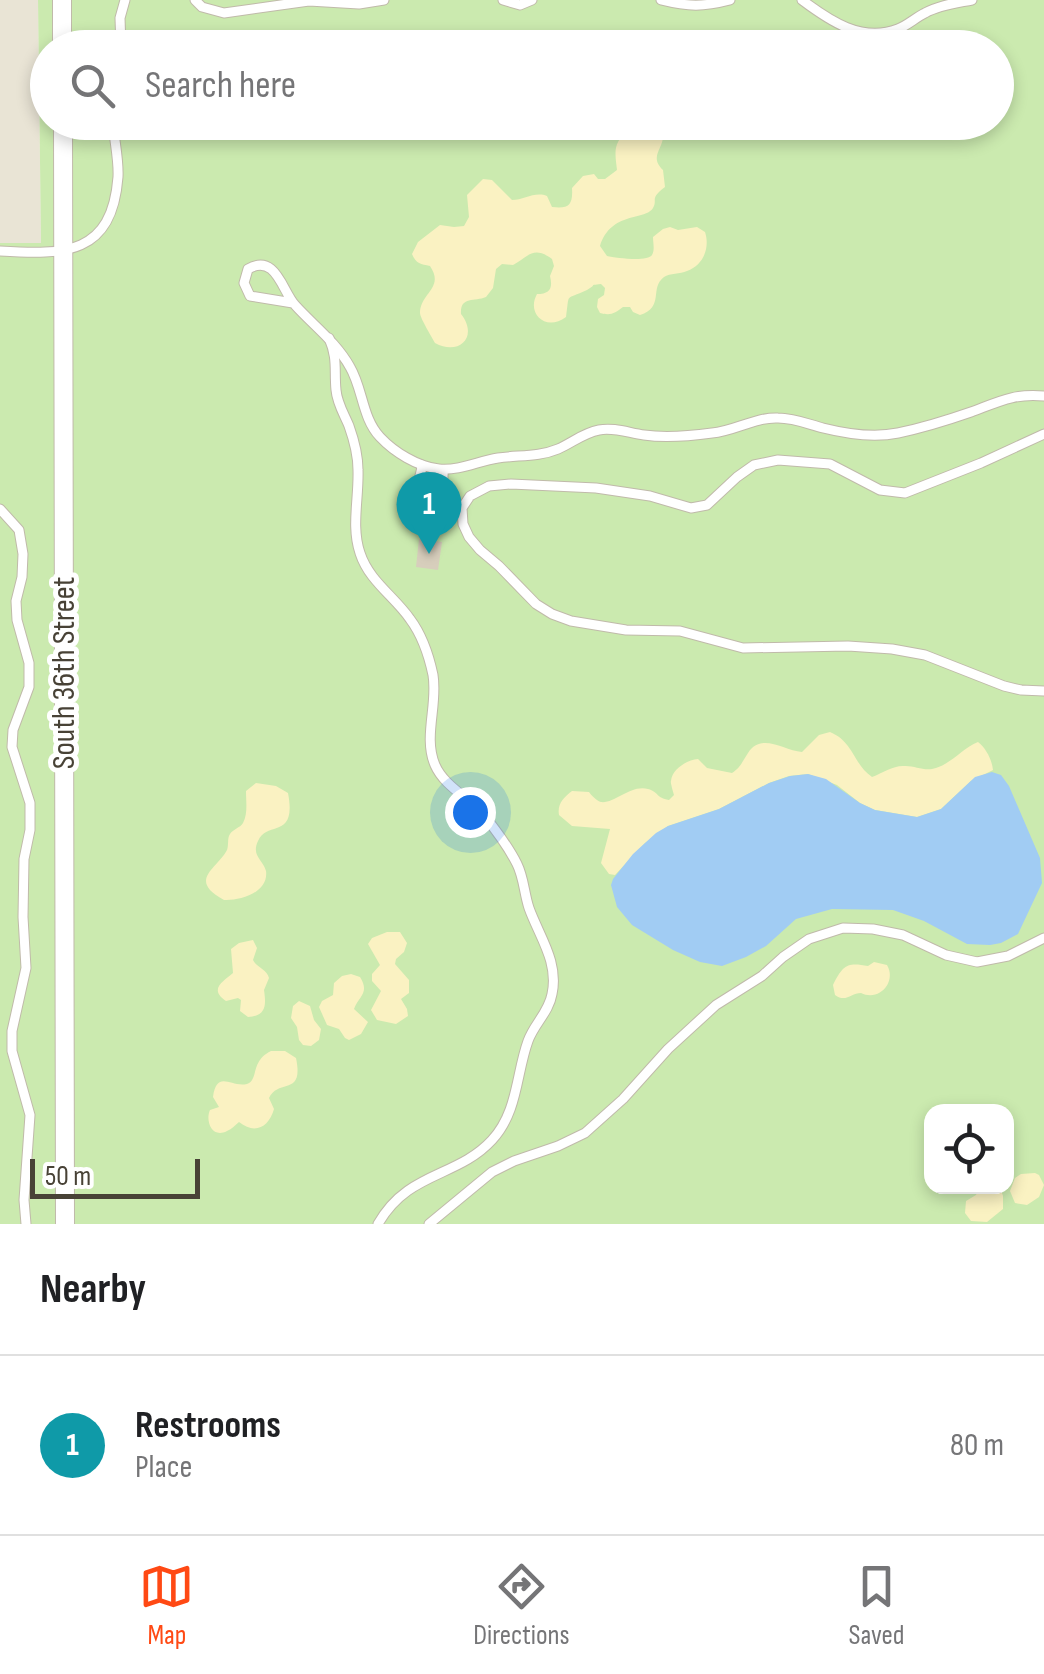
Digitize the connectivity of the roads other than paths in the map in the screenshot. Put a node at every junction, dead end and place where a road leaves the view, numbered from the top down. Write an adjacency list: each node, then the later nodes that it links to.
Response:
1 (62, 0): 11 (street)
2 (125, 0): 12 (lane)
3 (194, 0): 4 (lane)
4 (384, 0)
5 (503, 0): 6 (lane)
6 (532, 0)
7 (662, 0): 8 (lane)
8 (730, 0)
9 (802, 0): 13 (lane)
10 (972, 0): 14 (lane)
11 (62, 30)
12 (120, 30)
13 (853, 30)
14 (896, 30)
15 (63, 140): 17 (street, South 36th Street)
16 (115, 140): 17 (lane)
17 (63, 250): 18 (lane); 29 (street, South 36th Street)
18 (0, 251)
19 (293, 304): 19 (lane); 20 (lane)
20 (329, 338): 23 (lane); 30 (lane)
21 (1044, 396): 24 (lane)
22 (1044, 434): 26 (lane)
23 (422, 465): 24 (lane); 24 (lane)
24 (443, 470)
25 (0, 508): 28 (lane)
26 (1044, 691)
27 (1044, 938): 31 (lane)
28 (26, 1224)
29 (65, 1224)
30 (378, 1224)
31 (429, 1224)

